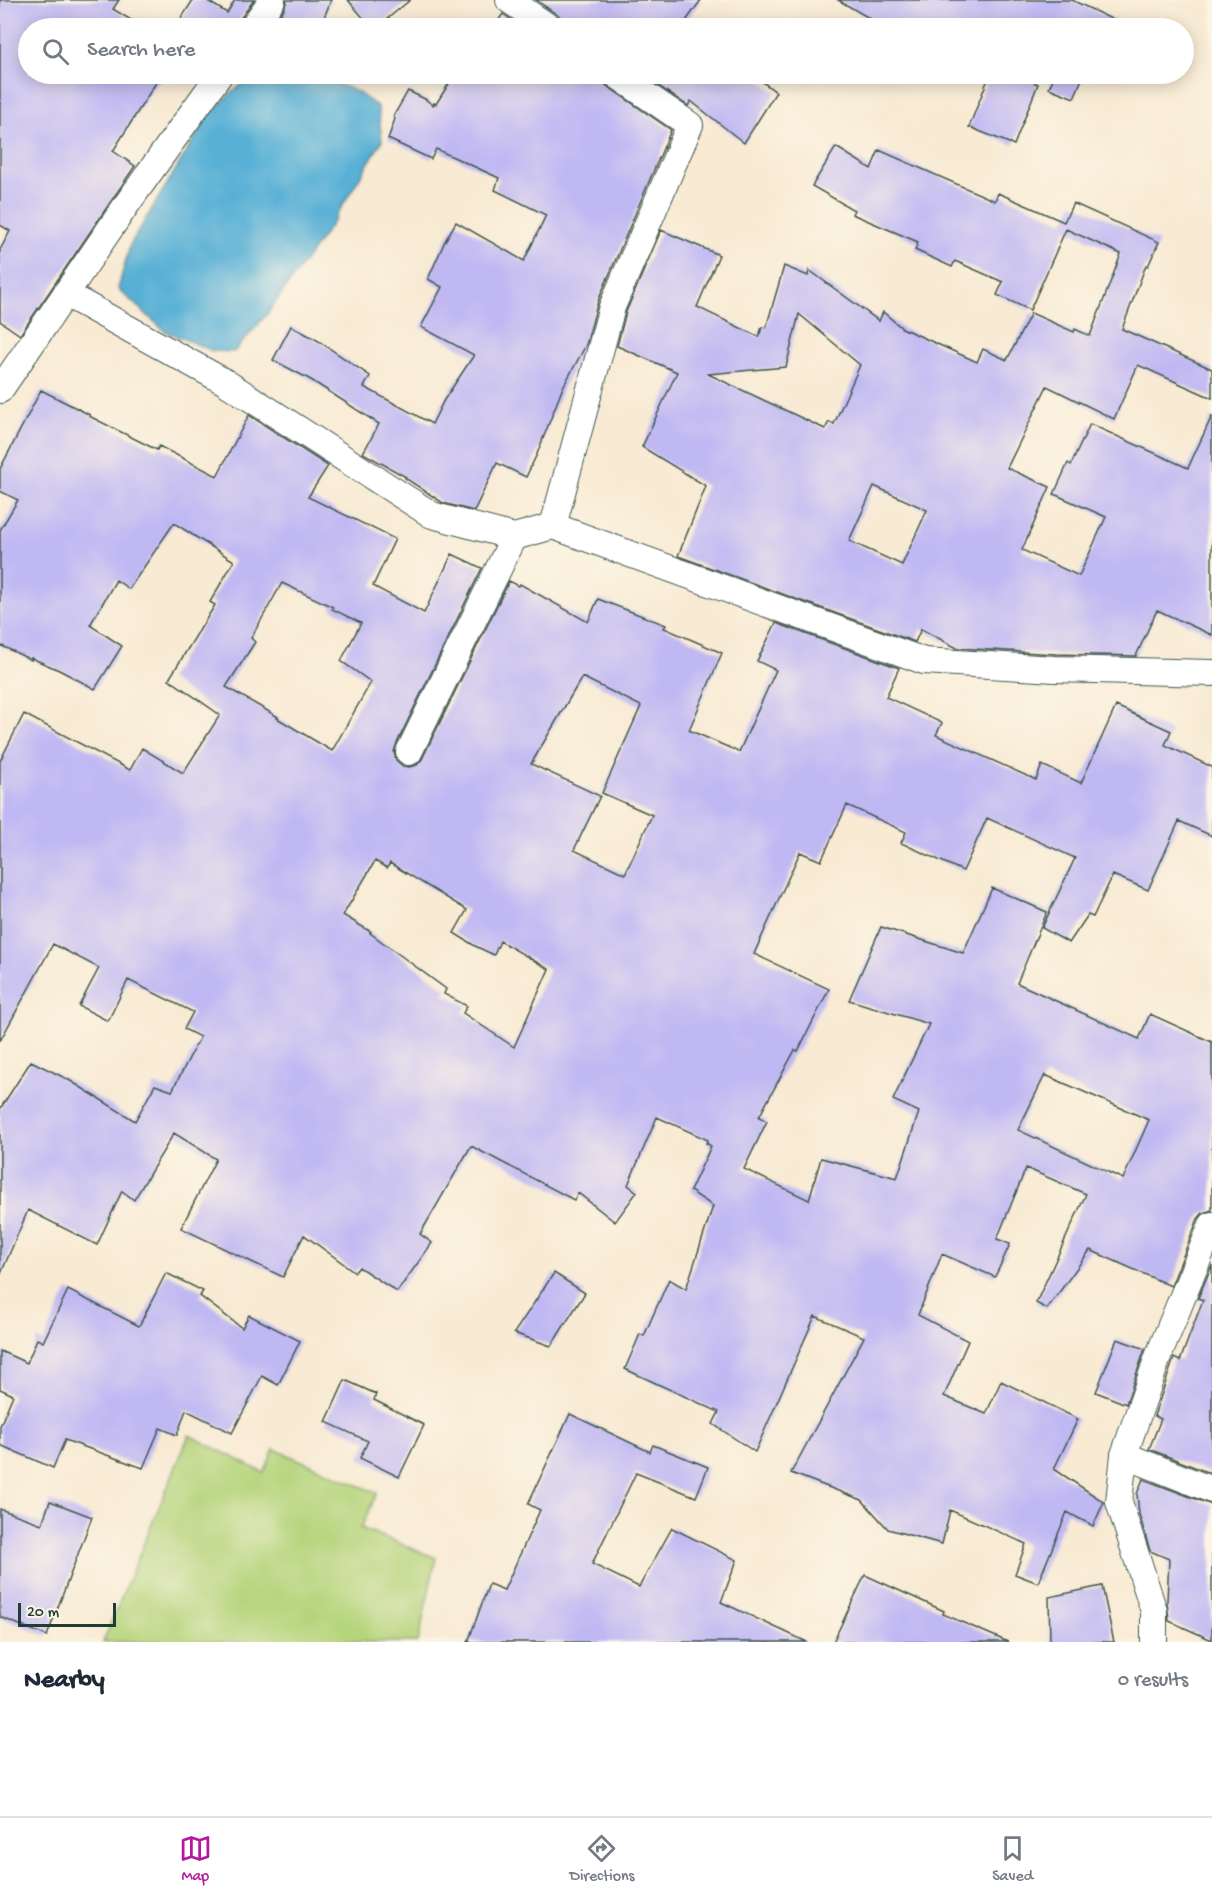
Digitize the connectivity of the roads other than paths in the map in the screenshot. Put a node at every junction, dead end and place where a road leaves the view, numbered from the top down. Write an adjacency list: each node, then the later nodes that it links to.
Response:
1 (272, 0): 3 (street)
2 (509, 0): 4 (street)
3 (259, 18)
4 (535, 18)
5 (213, 84): 7 (street)
6 (630, 84): 9 (street)
7 (66, 294): 8 (street); 10 (street)
8 (0, 390)
9 (553, 526): 10 (street); 11 (street)
10 (514, 537): 12 (street)
11 (1212, 673)
12 (409, 752)
13 (1212, 1225): 14 (street)
14 (1124, 1455): 15 (street); 16 (street)
15 (1212, 1490)
16 (1154, 1642)

